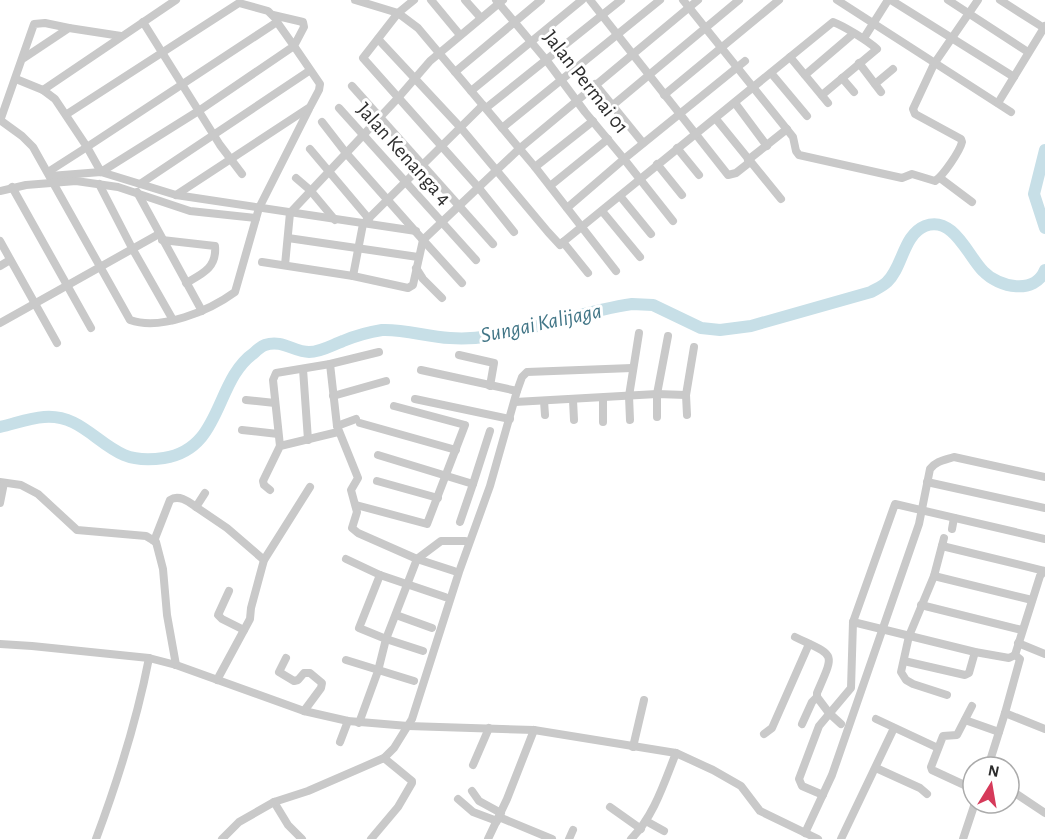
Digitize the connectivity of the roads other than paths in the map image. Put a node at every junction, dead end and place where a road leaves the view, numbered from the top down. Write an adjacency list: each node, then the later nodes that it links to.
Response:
1 (176, 0): 29 (street)
2 (355, 0): 23 (street)
3 (414, 0): 23 (street)
4 (431, 0): 35 (street)
5 (465, 0): 27 (street)
6 (541, 0): 28 (street)
7 (582, 0): 41 (street)
8 (590, 0): 25 (street)
9 (621, 0): 25 (street)
10 (660, 0): 36 (street)
11 (683, 0): 22 (street)
12 (698, 0): 22 (street)
13 (739, 0): 33 (street)
14 (779, 0): 43 (street)
15 (837, 0): 30 (street)
16 (890, 0): 30 (street); 40 (street)
17 (948, 0): 24 (street)
18 (978, 0): 24 (street)
19 (1000, 0): 31 (street)
20 (234, 1): 26 (street); 44 (street)
21 (499, 1): 27 (street); 28 (street, Jalan Permai 01)
22 (689, 8): 33 (street); 47 (street)
23 (398, 13): 39 (street); 45 (street)
24 (969, 13): 40 (street); 46 (street)
25 (602, 15): 36 (street); 50 (street)
26 (275, 18): 42 (street); 42 (street); 66 (street)
27 (481, 18): 35 (street)
28 (514, 21): 41 (street, Jalan Permai 01); 57 (street)
29 (143, 22): 37 (street); 44 (street)
30 (873, 23): 38 (street); 53 (street)
31 (1044, 27): 46 (street)
32 (69, 28): 37 (street); 49 (street); 49 (street)
33 (705, 28): 43 (street); 59 (street)
34 (853, 34): 38 (street); 48 (street); 60 (street)
35 (460, 35): 45 (street)
36 (617, 35): 47 (street); 65 (street)
37 (122, 36): 71 (street)
38 (864, 38): 52 (street)
39 (378, 39): 62 (street); 77 (street)
40 (951, 39): 53 (street); 61 (street)
41 (531, 41): 50 (street, Jalan Permai 01); 72 (street)
42 (294, 46): 56 (street); 86 (street)
43 (720, 47): 54 (street); 75 (street)
44 (163, 52): 66 (street); 88 (street)
45 (439, 52): 57 (street); 62 (street)
46 (1028, 52): 61 (street)
47 (633, 53): 59 (street); 67 (street)
48 (790, 57): 58 (street); 60 (street)
49 (24, 58): 64 (street)
50 (547, 61): 65 (street, Jalan Permai 01); 84 (street)
51 (746, 61): 54 (street)
52 (860, 63): 63 (street); 68 (street)
53 (934, 64): 80 (street); 124 (street)
54 (737, 67): 70 (street); 89 (street)
55 (893, 69): 68 (street)
56 (309, 71): 83 (street); 99 (street)
57 (455, 72): 72 (street)
58 (771, 73): 70 (street); 90 (street)
59 (649, 75): 75 (street); 82 (street)
60 (805, 75): 76 (street)
61 (1014, 77): 80 (street)
62 (415, 78): 77 (street); 96 (street)
63 (842, 78): 73 (street); 76 (street)
64 (16, 79): 71 (street); 93 (street)
65 (562, 80): 78 (street, Jalan Permai 01); 97 (street)
66 (182, 82): 86 (street); 105 (street)
67 (596, 84): 78 (street); 82 (street)
68 (875, 84): 74 (street)
69 (352, 86): 91 (street)
70 (753, 88): 81 (street); 98 (street)
71 (43, 90): 88 (street)
72 (471, 91): 84 (street)
73 (854, 92)
74 (881, 92)
75 (664, 95): 89 (street)
76 (822, 95): 79 (street)
77 (398, 98): 91 (street); 106 (street)
78 (577, 99): 94 (street, Jalan Permai 01); 107 (street)
79 (828, 103)
80 (998, 103): 87 (street)
81 (735, 104): 92 (street); 104 (street)
82 (613, 105): 103 (street)
83 (310, 107): 111 (street); 141 (street)
84 (484, 107): 96 (street); 97 (street)
85 (339, 108): 100 (street, Jalan Kenanga 4)
86 (200, 110): 99 (street); 119 (street)
87 (1011, 112)
88 (67, 114): 105 (street)
89 (680, 114): 101 (street); 103 (street)
90 (807, 116)
91 (380, 117): 100 (street); 114 (street)
92 (716, 119): 101 (street); 113 (street)
93 (0, 121): 122 (street)
94 (593, 121): 102 (street, Jalan Permai 01); 116 (street)
95 (322, 122): 110 (street)
96 (461, 128): 106 (street); 117 (street)
97 (502, 128): 107 (street)
98 (787, 129): 104 (street); 124 (street)
99 (214, 134): 111 (street); 131 (street)
100 (363, 134): 110 (street); 126 (street, Jalan Kenanga 4)
101 (696, 134): 108 (street); 113 (street)
102 (608, 139): 112 (street, Jalan Permai 01); 128 (street)
103 (643, 144): 112 (street)
104 (768, 146): 113 (street)
105 (87, 147): 119 (street); 122 (street)
106 (442, 147): 114 (street); 130 (street)
107 (519, 148): 116 (street); 117 (street)
108 (677, 148): 115 (street); 121 (street)
109 (310, 149): 118 (street)
110 (346, 153): 118 (street); 137 (street)
111 (231, 159): 120 (street); 134 (street)
112 (624, 159): 125 (street, Jalan Permai 01); 142 (street)
113 (749, 161): 138 (street)
114 (423, 164): 126 (street); 140 (street)
115 (657, 164): 125 (street); 135 (street)
116 (535, 167): 128 (street)
117 (497, 169): 130 (street); 158 (street)
118 (328, 171): 132 (street); 148 (street)
119 (101, 172): 122 (street); 131 (street)
120 (242, 174)
121 (699, 175)
122 (51, 177): 127 (street); 129 (street); 169 (street)
123 (296, 178): 132 (street)
124 (940, 178): 139 (street)
125 (640, 179): 136 (street); 147 (street, Jalan Permai 01)
126 (405, 181): 137 (street); 149 (street, Jalan Kenanga 4)
127 (99, 184): 131 (street); 161 (street)
128 (550, 186): 142 (street)
129 (12, 187): 133 (street); 176 (street)
130 (478, 187): 140 (street); 152 (street)
131 (139, 188): 134 (street); 145 (street); 154 (street)
132 (310, 190): 144 (street); 146 (street)
133 (0, 191)
134 (176, 195): 141 (street)
135 (682, 195)
136 (620, 196): 143 (street); 153 (street)
137 (387, 200): 148 (street); 151 (street)
138 (781, 200)
139 (972, 202)
140 (460, 205): 149 (street); 159 (street)
141 (259, 208): 144 (street); 145 (street)
142 (567, 208): 150 (street)
143 (602, 211): 150 (street); 163 (street)
144 (290, 213): 146 (street); 155 (street)
145 (255, 218): 179 (street)
146 (335, 220): 148 (street)
147 (673, 221)
148 (366, 222): 151 (street); 160 (street)
149 (442, 224): 156 (street); 165 (street, Jalan Kenanga 4)
150 (582, 226): 158 (street); 171 (street)
151 (416, 231): 156 (street)
152 (514, 231)
153 (651, 234)
154 (160, 237): 161 (street); 174 (street); 174 (street)
155 (288, 238): 160 (street); 167 (street)
156 (423, 240): 162 (street); 175 (street)
157 (0, 241): 164 (street)
158 (563, 243): 172 (street)
159 (493, 244)
160 (358, 247): 162 (street); 173 (street)
161 (132, 248): 169 (street); 181 (street)
162 (418, 256): 170 (street)
163 (640, 257)
164 (10, 260): 168 (street); 178 (street)
165 (476, 261)
166 (262, 262): 167 (street)
167 (285, 265): 173 (street)
168 (0, 266)
169 (99, 266): 176 (street); 181 (street)
170 (416, 268): 173 (street); 177 (street)
171 (616, 271)
172 (588, 273)
173 (353, 276)
174 (186, 283): 179 (street)
175 (462, 284)
176 (68, 285): 178 (street); 182 (street)
177 (442, 298)
178 (35, 304): 180 (street); 185 (street)
179 (202, 311): 181 (street)
180 (1, 319)
181 (172, 320)
182 (91, 328)
183 (639, 333): 190 (street)
184 (668, 336): 196 (street)
185 (57, 343)
186 (694, 347): 197 (street)
187 (379, 352): 189 (street)
188 (459, 355): 194 (street)
189 (330, 364): 191 (street); 198 (street)
190 (632, 368): 195 (street); 199 (street)
191 (303, 369): 206 (street); 219 (street)
192 (421, 370): 194 (street)
193 (386, 381): 198 (street)
194 (490, 386): 195 (street)
195 (518, 391): 205 (street)
196 (657, 394): 197 (street); 199 (street); 210 (street)
197 (686, 395): 209 (street)
198 (333, 396): 215 (street)
199 (629, 396): 200 (street); 213 (street)
200 (603, 398): 203 (street); 214 (street)
201 (415, 399): 211 (street)
202 (246, 400): 206 (street)
203 (573, 400): 204 (street); 212 (street)
204 (544, 401): 205 (street); 208 (street)
205 (515, 402): 211 (street)
206 (275, 403): 218 (street)
207 (394, 406): 221 (street)
208 (545, 415)
209 (687, 415)
210 (657, 417)
211 (510, 419): 295 (street)
212 (574, 420)
213 (630, 420)
214 (603, 422)
215 (338, 429): 219 (street); 221 (street); 234 (street)
216 (242, 430): 218 (street)
217 (490, 431): 228 (street)
218 (278, 434): 220 (street)
219 (308, 440): 220 (street)
220 (280, 446): 230 (street)
221 (456, 450): 223 (street)
222 (378, 454): 223 (street)
223 (447, 476): 228 (street); 232 (street)
224 (1045, 477): 227 (street)
225 (377, 481): 232 (street)
226 (2, 482): 233 (street); 242 (street)
227 (927, 482): 236 (street); 237 (street)
228 (473, 484): 239 (street)
229 (309, 487): 246 (street)
230 (270, 490)
231 (205, 493): 235 (street)
232 (438, 498): 234 (street)
233 (0, 502)
234 (356, 505): 245 (street)
235 (196, 507): 242 (street); 246 (street)
236 (1045, 508)
237 (923, 511): 238 (street); 257 (street); 259 (street)
238 (954, 518): 240 (street); 241 (street)
239 (460, 522)
240 (952, 529)
241 (1045, 539)
242 (154, 541): 276 (street)
243 (465, 542): 245 (street)
244 (346, 559): 249 (street)
245 (417, 559): 247 (street); 251 (street)
246 (264, 560): 260 (street)
247 (454, 571)
248 (1044, 572): 250 (street); 254 (street); 267 (street)
249 (380, 575): 251 (street); 264 (street)
250 (934, 576): 254 (street); 255 (street)
251 (406, 585): 253 (street); 256 (street)
252 (229, 591): 260 (street)
253 (445, 597)
254 (1032, 600): 261 (street)
255 (921, 605): 261 (street); 262 (street)
256 (396, 615): 258 (street); 264 (street)
257 (853, 622): 259 (street); 280 (street)
258 (432, 628)
259 (881, 629): 262 (street); 281 (street)
260 (244, 630): 278 (street)
261 (1022, 630): 267 (street)
262 (909, 636): 269 (street); 275 (street)
263 (795, 637): 266 (street)
264 (386, 639): 268 (street); 277 (street)
265 (0, 644): 272 (street)
266 (809, 644): 283 (street); 301 (street)
267 (1021, 644): 270 (street); 271 (street)
268 (423, 651)
269 (975, 652): 271 (street); 275 (street)
270 (1045, 654)
271 (1017, 657): 287 (street)
272 (149, 658): 276 (street); 325 (street)
273 (286, 658): 286 (street)
274 (346, 660): 277 (street)
275 (904, 661): 282 (street)
276 (176, 665): 278 (street)
277 (378, 671): 279 (street); 292 (street)
278 (217, 680): 286 (street)
279 (414, 681)
280 (851, 687): 281 (street); 288 (street)
281 (861, 689): 294 (street)
282 (947, 695)
283 (817, 697): 288 (street); 293 (street)
284 (644, 700): 303 (street)
285 (972, 706): 290 (street)
286 (304, 711): 291 (street)
287 (1005, 713): 298 (street); 300 (street)
288 (826, 716): 294 (street); 313 (street)
289 (876, 719): 297 (street)
290 (965, 720): 300 (street); 304 (street)
291 (348, 721): 292 (street); 302 (street)
292 (359, 723): 295 (street)
293 (802, 724)
294 (845, 725): 313 (street)
295 (408, 726): 296 (street); 307 (street)
296 (489, 728): 299 (street); 308 (street)
297 (894, 728): 304 (street); 309 (street)
298 (1045, 729)
299 (534, 730): 303 (street); 320 (street)
300 (999, 732): 306 (street)
301 (764, 734)
302 (340, 742)
303 (633, 747): 305 (street)
304 (938, 748): 310 (street)
305 (676, 753): 321 (street); 324 (street)
306 (992, 755)
307 (384, 758): 316 (street); 328 (street)
308 (473, 765)
309 (876, 768): 312 (street); 334 (street)
310 (961, 783)
311 (472, 791): 320 (street)
312 (927, 794)
313 (823, 795): 324 (street)
314 (1021, 797): 318 (street)
315 (458, 799): 320 (street)
316 (274, 802): 326 (street); 327 (street)
317 (610, 807): 321 (street)
318 (1045, 813)
319 (971, 815): 335 (street)
320 (499, 817): 329 (street); 330 (street)
321 (643, 825): 323 (street); 332 (street)
322 (573, 830): 331 (street)
323 (664, 831)
324 (805, 833): 333 (street)
325 (96, 839)
326 (222, 839)
327 (302, 839)
328 (371, 839)
329 (488, 839)
330 (552, 839)
331 (569, 839)
332 (630, 839)
333 (818, 839)
334 (841, 839)
335 (963, 839)

